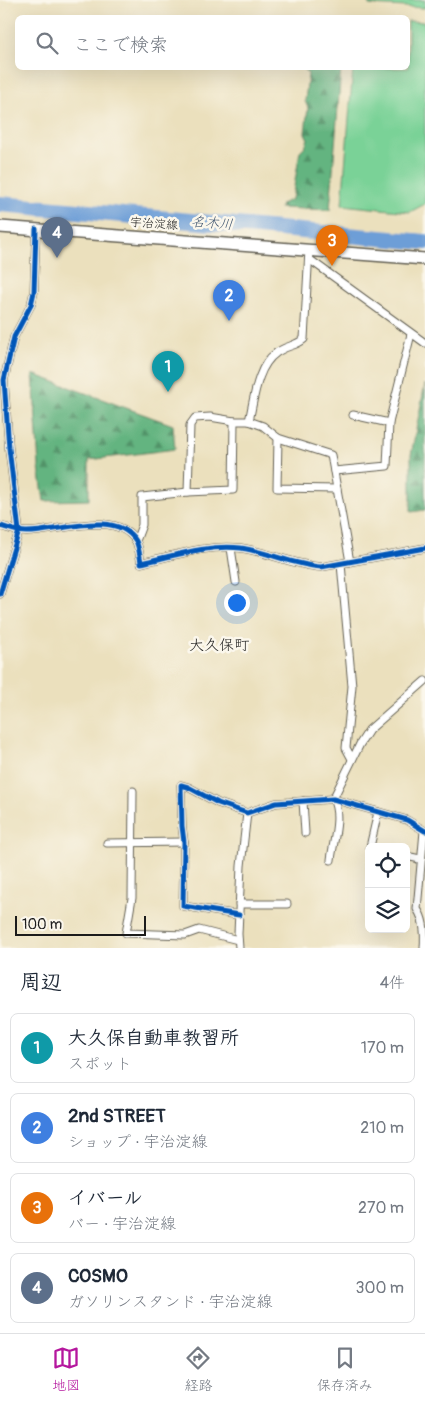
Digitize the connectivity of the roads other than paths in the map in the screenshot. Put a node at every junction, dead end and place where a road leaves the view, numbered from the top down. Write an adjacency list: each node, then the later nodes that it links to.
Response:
1 (0, 227): 2 (main road, 宇治淀線)
2 (36, 229): 3 (main road, 宇治淀線); 16 (street)
3 (309, 255): 4 (main road, 宇治淀線); 5 (street); 9 (street)
4 (425, 260)
5 (411, 334): 6 (street); 10 (street)
6 (425, 344)
7 (353, 415): 10 (street)
8 (234, 421): 9 (street); 14 (street); 14 (street)
9 (249, 421): 11 (street)
10 (390, 423): 12 (street)
11 (278, 438): 12 (street); 13 (street)
12 (334, 471): 13 (street)
13 (337, 489): 20 (street)
14 (188, 492): 17 (street)
15 (0, 526): 16 (street)
16 (19, 531): 17 (street); 23 (street)
17 (136, 541): 18 (street)
18 (231, 548): 21 (street); 22 (street)
19 (425, 548): 20 (street)
20 (350, 562): 21 (street)
21 (341, 564): 25 (street)
22 (236, 582)
23 (0, 594)
24 (425, 681): 25 (street)
25 (352, 758): 27 (street)
26 (133, 791): 33 (street)
27 (333, 799): 28 (street); 29 (street); 39 (street)
28 (303, 801): 30 (street); 32 (street)
29 (378, 812): 31 (street); 36 (street)
30 (247, 813): 34 (street); 40 (street)
31 (424, 831): 38 (street)
32 (305, 833)
33 (133, 842): 34 (street); 35 (street); 44 (street)
34 (184, 842): 43 (street)
35 (107, 843)
36 (371, 843)
37 (410, 857): 38 (street)
38 (420, 859): 42 (street)
39 (331, 860)
40 (239, 904): 41 (street); 43 (street)
41 (287, 904)
42 (423, 914): 45 (street)
43 (239, 915): 44 (street)
44 (239, 944)
45 (424, 948)

